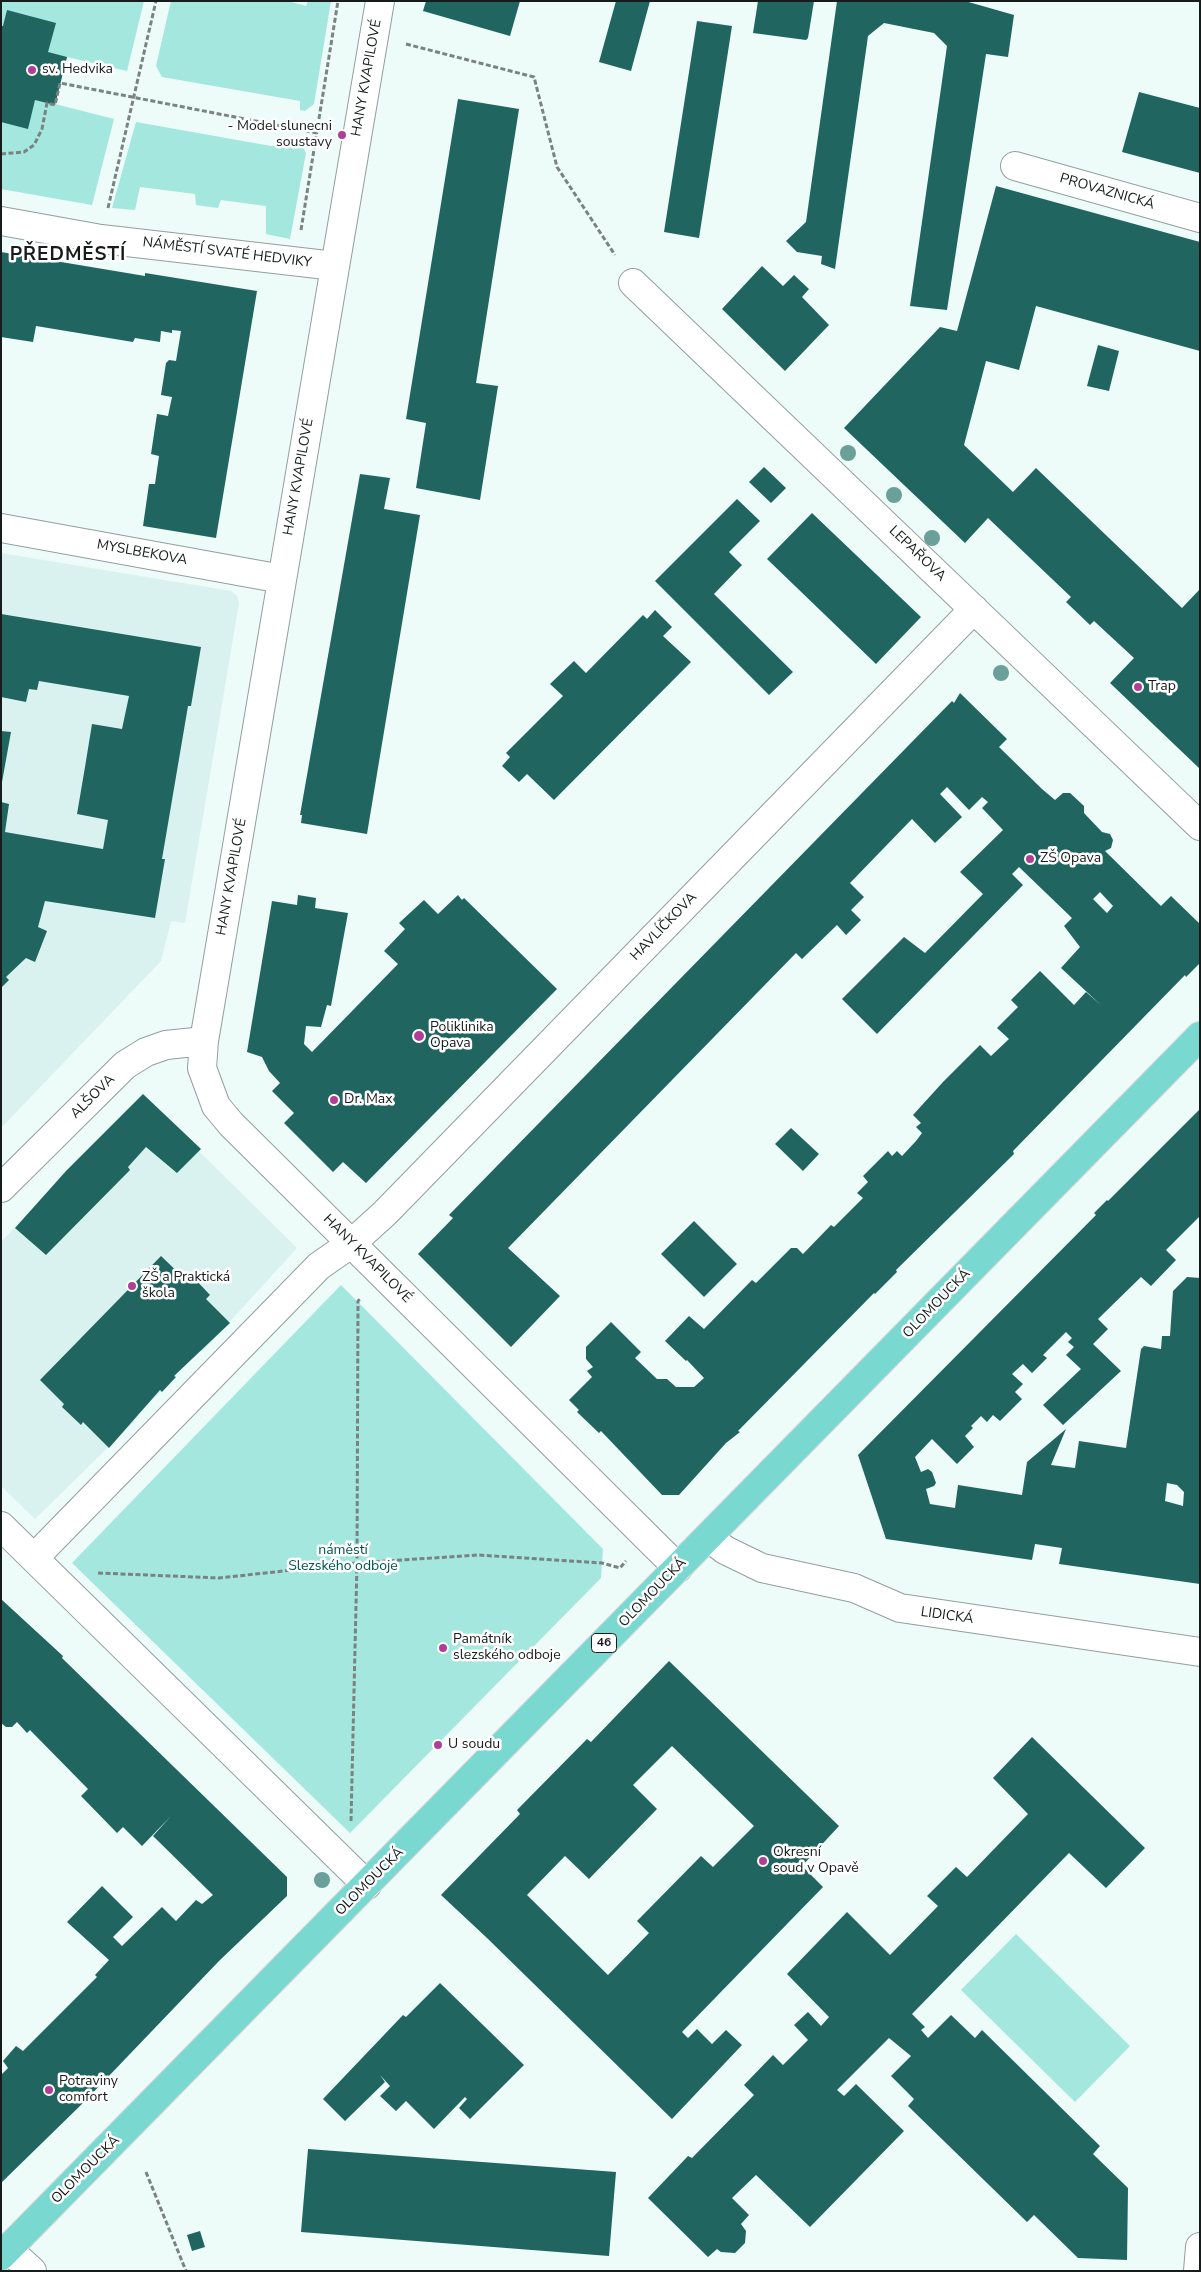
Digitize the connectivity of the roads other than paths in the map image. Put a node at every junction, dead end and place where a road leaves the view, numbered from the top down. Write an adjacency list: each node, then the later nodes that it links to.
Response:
1 (373, 3): 5 (street, HANY KVAPILOVÉ)
2 (1015, 166): 3 (street, PROVAZNICKÁ)
3 (1200, 218)
4 (1, 221): 5 (street, NÁMĚSTÍ SVATÉ HEDVIKY)
5 (335, 266): 8 (street, HANY KVAPILOVÉ)
6 (633, 283): 9 (street, LEPAŘOVA)
7 (1, 528): 8 (street, MYSLBEKOVA)
8 (282, 578): 12 (street, HANY KVAPILOVÉ)
9 (974, 609): 10 (street, LEPAŘOVA); 14 (street, HAVLÍČKOVA)
10 (1200, 826)
11 (1200, 1036): 16 (main road, OLOMOUCKÁ / 46)
12 (204, 1041): 13 (street, ALŠOVA); 14 (street, HANY KVAPILOVÉ)
13 (1, 1188)
14 (352, 1243): 17 (street, HAVLÍČKOVA); 18 (street, HANY KVAPILOVÉ)
15 (1, 1526): 17 (street)
16 (708, 1537): 18 (main road, OLOMOUCKÁ / 46); 19 (street, LIDICKÁ)
17 (42, 1566): 20 (street)
18 (678, 1568): 20 (main road, OLOMOUCKÁ / 46)
19 (1200, 1652)
20 (367, 1885): 22 (main road, OLOMOUCKÁ / 46)
21 (1200, 2247): 24 (street)
22 (5, 2252): 23 (street)
23 (32, 2271)
24 (1198, 2271)

